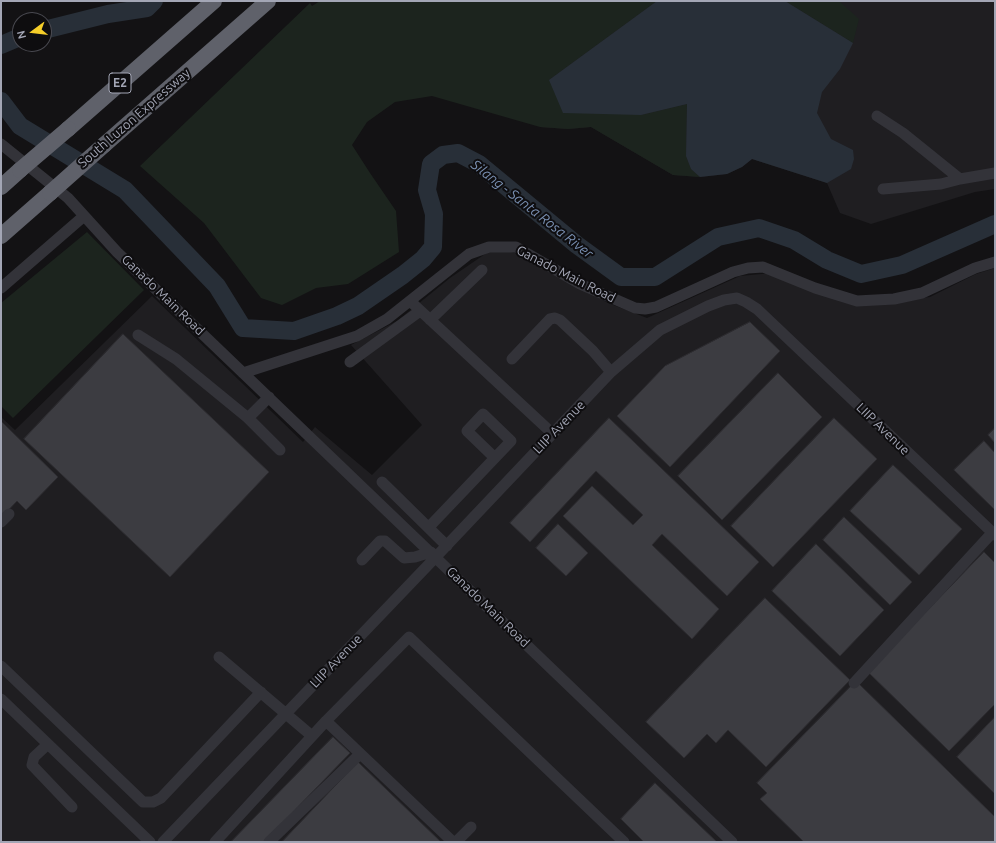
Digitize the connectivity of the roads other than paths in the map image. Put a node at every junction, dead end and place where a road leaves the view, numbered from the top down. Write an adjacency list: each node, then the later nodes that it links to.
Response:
1 (214, 1): 7 (highway, E2, bridge)
2 (268, 1): 10 (highway, South Luzon Expressway, bridge)
3 (877, 116): 6 (street)
4 (1, 144): 9 (street, Ganado Main Road)
5 (995, 173): 6 (street)
6 (960, 179): 8 (street)
7 (1, 187)
8 (883, 189)
9 (84, 216): 13 (street); 21 (street, Ganado Main Road)
10 (1, 236)
11 (995, 262): 14 (street, Ganado Main Road)
12 (482, 270): 16 (street)
13 (1, 288)
14 (410, 301): 15 (street); 21 (street, Ganado Main Road)
15 (420, 311): 16 (street); 19 (street)
16 (430, 320): 24 (street)
17 (138, 335): 23 (street)
18 (512, 359): 20 (street)
19 (350, 362)
20 (611, 372): 24 (street, LIIP Avenue); 31 (street, LIIP Avenue)
21 (244, 373): 22 (street, Ganado Main Road)
22 (269, 397): 23 (street); 33 (street, Ganado Main Road)
23 (248, 418): 25 (street)
24 (552, 434): 32 (street, LIIP Avenue)
25 (280, 450)
26 (495, 458): 30 (street)
27 (382, 482): 30 (street)
28 (9, 514): 29 (street)
29 (1, 522)
30 (429, 527): 32 (street)
31 (994, 534): 37 (street)
32 (447, 546): 33 (street, LIIP Avenue)
33 (433, 555): 34 (street); 40 (street, LIIP Avenue); 53 (street, Ganado Main Road)
34 (362, 560)
35 (219, 657): 38 (street)
36 (1, 666): 38 (street)
37 (854, 682)
38 (261, 692): 40 (street)
39 (3, 703): 43 (street)
40 (286, 713): 42 (street); 48 (street, LIIP Avenue)
41 (326, 721): 42 (street); 44 (street); 52 (street)
42 (312, 736): 49 (street)
43 (48, 744): 45 (street); 47 (street)
44 (360, 754): 50 (street); 51 (street)
45 (72, 807)
46 (471, 827): 51 (street)
47 (150, 842)
48 (162, 842)
49 (215, 842)
50 (270, 842)
51 (455, 842)
52 (624, 842)
53 (732, 842)

